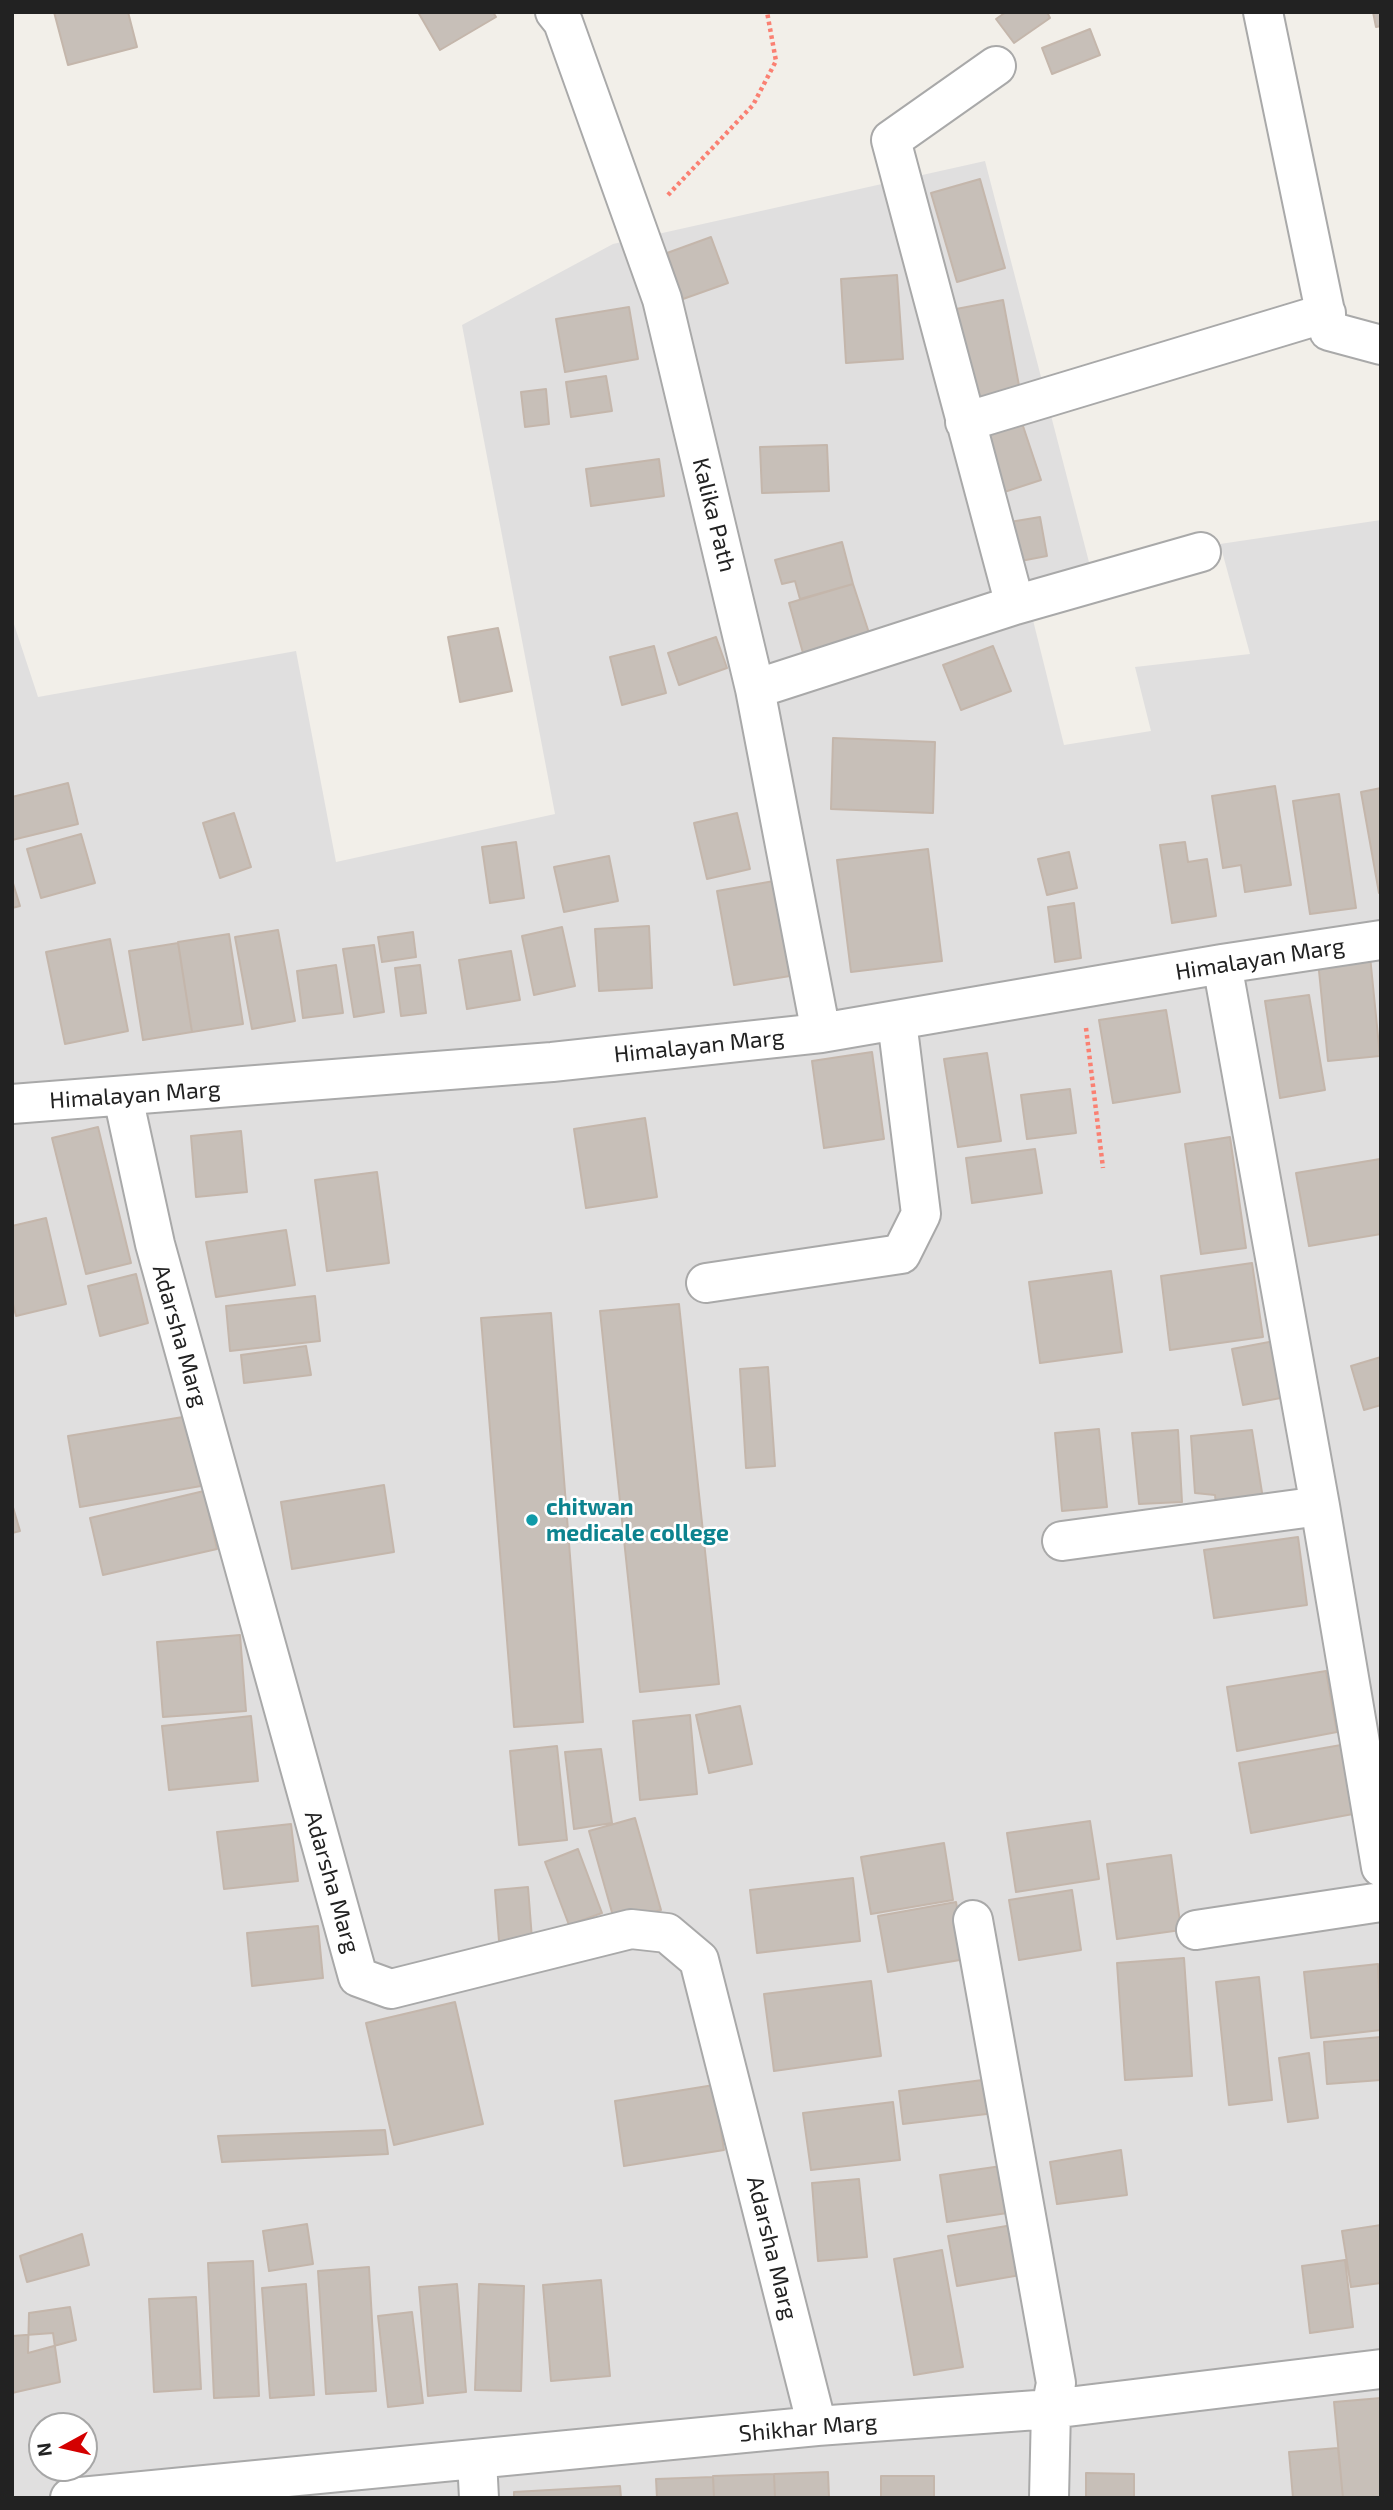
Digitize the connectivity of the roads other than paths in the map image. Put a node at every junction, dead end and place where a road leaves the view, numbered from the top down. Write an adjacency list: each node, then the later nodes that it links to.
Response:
1 (555, 12): 9 (street, Kalika Path)
2 (1263, 12): 4 (street)
3 (996, 66): 6 (street)
4 (1326, 313): 5 (street); 6 (street)
5 (1381, 345)
6 (965, 422): 8 (street)
7 (1201, 552): 8 (street)
8 (1015, 605): 9 (street)
9 (755, 689): 13 (street, Kalika Path)
10 (1381, 940): 11 (street, Himalayan Marg)
11 (1222, 964): 12 (street, Himalayan Marg); 17 (street)
12 (897, 1021): 13 (street, Himalayan Marg); 16 (street)
13 (821, 1033): 14 (street, Himalayan Marg)
14 (123, 1097): 15 (street, Himalayan Marg); 25 (street, Adarsha Marg)
15 (12, 1104)
16 (706, 1283)
17 (1320, 1506): 18 (street); 19 (street)
18 (1062, 1541)
19 (1381, 1867)
20 (1381, 1902): 22 (street)
21 (973, 1920): 24 (street)
22 (1196, 1930)
23 (1381, 2369): 24 (street, Shikhar Marg)
24 (1051, 2409): 25 (street, Shikhar Marg); 29 (street)
25 (817, 2426): 26 (street, Shikhar Marg)
26 (477, 2460): 27 (street, Shikhar Marg); 28 (street)
27 (70, 2498)
28 (480, 2498)
29 (1049, 2498)

